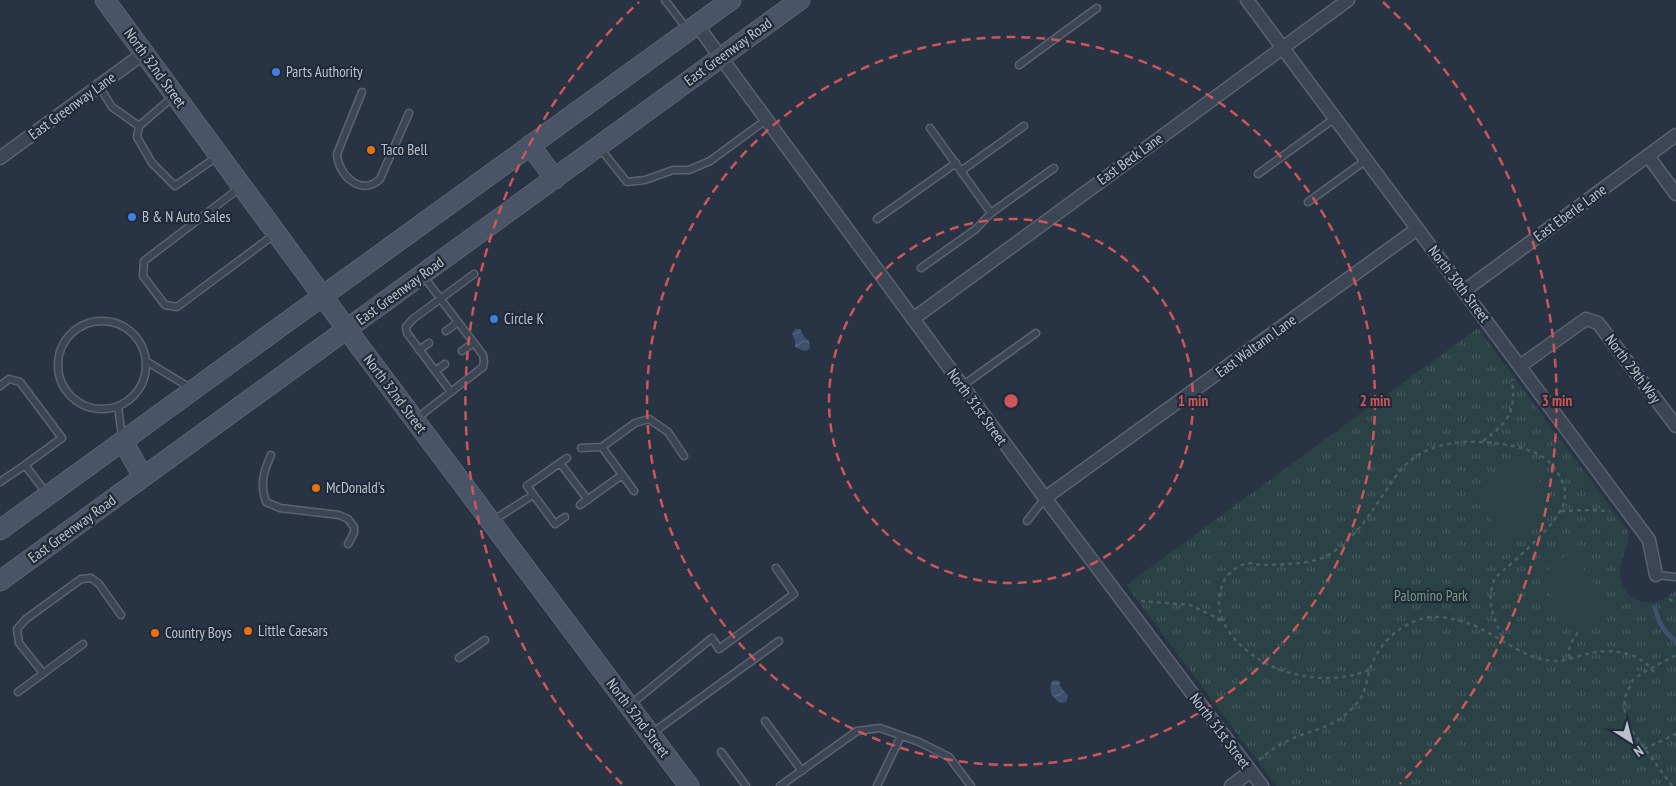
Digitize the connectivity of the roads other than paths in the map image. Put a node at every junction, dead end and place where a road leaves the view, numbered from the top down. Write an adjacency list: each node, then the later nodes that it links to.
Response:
1 (105, 0): 10 (main road, North 32nd Street)
2 (665, 0): 8 (lane)
3 (731, 0): 8 (main road)
4 (800, 0): 11 (main road, East Greenway Road)
5 (1247, 0): 9 (street, North 30th Street)
6 (1348, 0): 9 (street, East Beck Lane)
7 (1097, 8): 12 (lane)
8 (692, 28): 11 (street, North 31st Street); 23 (main road)
9 (1282, 48): 17 (street, North 30th Street); 47 (street, East Beck Lane)
10 (144, 54): 13 (street, East Greenway Lane); 15 (main road, North 32nd Street)
11 (720, 58): 18 (street, North 31st Street); 24 (main road, East Greenway Road)
12 (1018, 65)
13 (99, 86): 19 (lane); 27 (street, East Greenway Lane)
14 (362, 92): 16 (lane)
15 (175, 96): 19 (lane); 25 (main road, North 32nd Street)
16 (410, 113)
17 (1335, 118): 28 (street, North 30th Street); 32 (lane)
18 (766, 120): 24 (lane); 47 (street, North 31st Street)
19 (139, 126): 25 (lane)
20 (1024, 126): 31 (lane)
21 (930, 128): 29 (lane)
22 (1676, 135): 26 (street, East Eberle Lane)
23 (530, 145): 33 (main road); 45 (main road)
24 (598, 146): 33 (main road, East Greenway Road)
25 (219, 155): 34 (main road, North 32nd Street)
26 (1648, 156): 35 (street); 44 (street, East Eberle Lane)
27 (0, 158)
28 (1366, 160): 36 (lane); 39 (street, North 30th Street)
29 (956, 163): 31 (lane); 38 (lane)
30 (1054, 168): 37 (lane)
31 (961, 171): 37 (lane)
32 (1258, 174)
33 (555, 178): 43 (main road, East Greenway Road)
34 (242, 186): 40 (main road, North 32nd Street); 40 (lane)
35 (1676, 194)
36 (1308, 202)
37 (991, 213): 41 (lane)
38 (876, 219)
39 (1417, 228): 44 (street, North 30th Street); 81 (street, East Waltann Lane)
40 (276, 233): 45 (main road, North 32nd Street)
41 (921, 268)
42 (474, 274): 46 (lane)
43 (422, 275): 46 (lane); 49 (main road, East Greenway Road)
44 (1464, 291): 58 (street, North 30th Street)
45 (322, 296): 49 (main road, North 32nd Street); 62 (main road)
46 (440, 299): 48 (lane); 54 (lane)
47 (913, 319): 61 (street, North 31st Street)
48 (458, 322): 50 (lane); 53 (lane)
49 (347, 330): 65 (main road, North 32nd Street); 76 (main road, East Greenway Road)
50 (446, 330)
51 (1036, 333): 61 (lane)
52 (429, 343): 54 (lane)
53 (473, 343): 55 (lane); 63 (lane)
54 (420, 350): 59 (lane)
55 (462, 351)
56 (146, 361): 62 (lane); 64 (lane); 64 (lane)
57 (445, 364): 59 (lane)
58 (1520, 366): 66 (street, North 29th Way); 90 (street, North 30th Street)
59 (435, 371): 63 (lane)
60 (0, 386): 74 (lane)
61 (962, 386): 81 (street, North 31st Street)
62 (193, 390): 67 (main road)
63 (451, 392): 65 (lane)
64 (118, 406): 67 (lane)
65 (415, 420): 86 (main road, North 32nd Street)
66 (1676, 426)
67 (123, 440): 76 (main road); 79 (main road)
68 (581, 448): 69 (lane)
69 (602, 448): 71 (lane); 75 (lane)
70 (271, 455): 88 (lane)
71 (684, 456)
72 (567, 458): 73 (lane)
73 (560, 463): 80 (lane); 82 (lane)
74 (25, 464): 77 (lane); 79 (lane)
75 (622, 475): 78 (lane); 82 (lane)
76 (144, 477): 92 (main road, East Greenway Road)
77 (0, 482)
78 (634, 491)
79 (47, 495): 87 (main road)
80 (533, 495): 84 (lane); 86 (lane)
81 (1045, 498): 85 (lane); 106 (street, North 31st Street)
82 (588, 500): 83 (lane)
83 (580, 506)
84 (565, 517)
85 (1027, 521)
86 (491, 522): 100 (main road, North 32nd Street)
87 (0, 530)
88 (348, 544)
89 (776, 568): 100 (lane)
90 (1656, 575): 91 (lane)
91 (1676, 577)
92 (0, 581)
93 (121, 615): 98 (lane)
94 (485, 640): 97 (lane)
95 (779, 641): 102 (lane)
96 (82, 644): 98 (lane)
97 (459, 658)
98 (43, 674): 99 (lane)
99 (18, 692)
100 (629, 706): 102 (main road, North 32nd Street)
101 (765, 721): 105 (lane)
102 (650, 734): 107 (main road, North 32nd Street)
103 (901, 736): 105 (lane); 110 (lane); 111 (lane)
104 (721, 752): 108 (lane)
105 (802, 771): 109 (lane)
106 (1251, 771): 112 (street); 113 (street, North 31st Street)
107 (689, 786)
108 (746, 786)
109 (780, 786)
110 (877, 786)
111 (971, 786)
112 (1231, 786)
113 (1262, 786)

